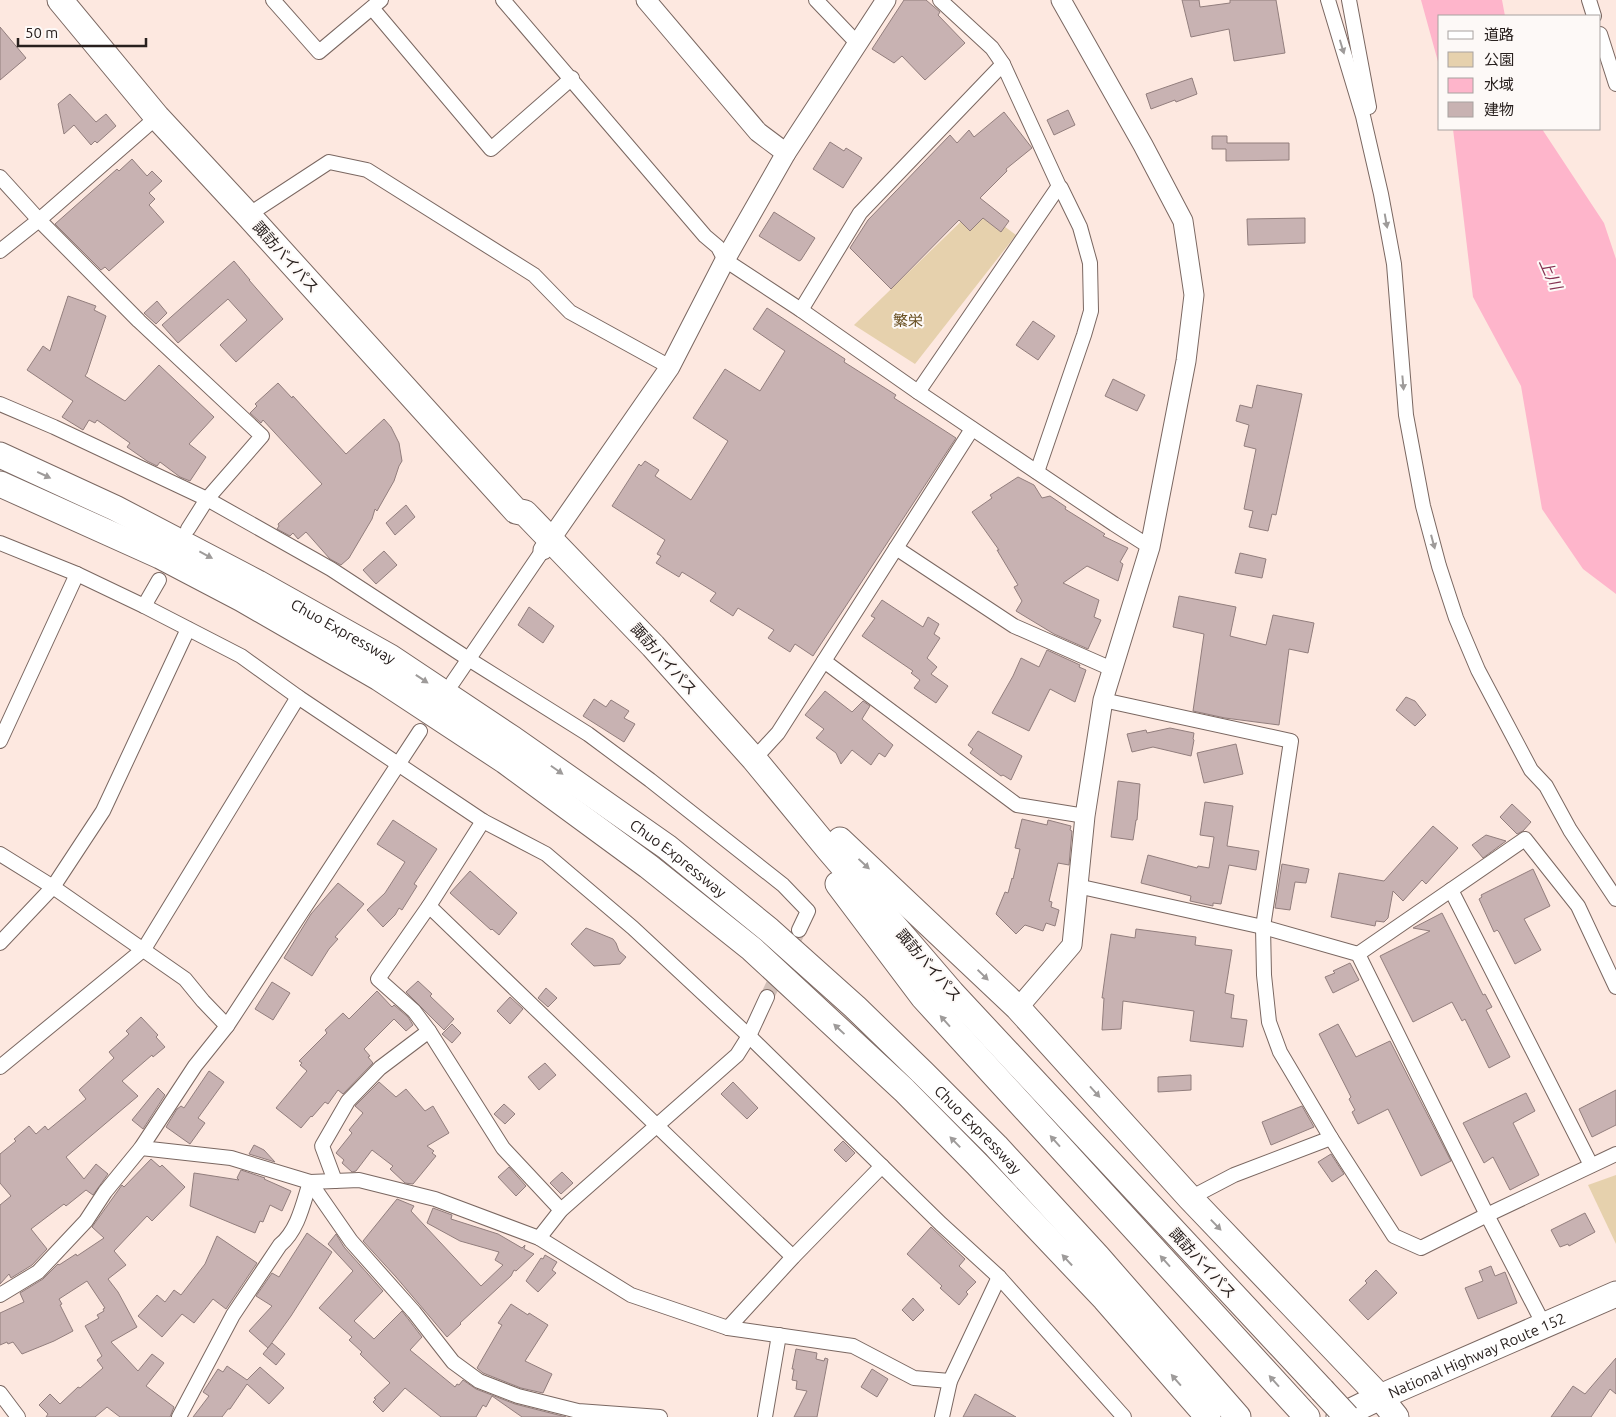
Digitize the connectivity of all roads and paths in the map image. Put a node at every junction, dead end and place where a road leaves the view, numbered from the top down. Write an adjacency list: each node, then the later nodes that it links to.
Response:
1 (60, 0): 19 (highway, 諏訪バイパス)
2 (273, 0): 12 (street)
3 (503, 0): 17 (street)
4 (646, 0): 20 (street)
5 (816, 0): 15 (street)
6 (886, 0): 15 (street)
7 (940, 0): 16 (street)
8 (1061, 0): 42 (street)
9 (1328, 0): 23 (street, one-way to 23)
10 (1349, 0): 23 (street)
11 (1589, 0): 13 (street)
12 (376, 4): 17 (street)
13 (1594, 15)
14 (1601, 37): 18 (street)
15 (857, 44): 20 (street)
16 (1003, 64): 22 (street); 28 (street)
17 (572, 78): 27 (street)
18 (1616, 84)
19 (157, 117): 24 (highway, 諏訪バイパス); 25 (street)
20 (786, 153): 27 (street)
21 (0, 177): 25 (street)
22 (1059, 186): 30 (street); 34 (street)
23 (1381, 194): 65 (street, one-way to 65)
24 (248, 215): 29 (street); 41 (highway, 諏訪バイパス)
25 (39, 220): 26 (street); 37 (street)
26 (0, 251)
27 (725, 260): 28 (street); 29 (street)
28 (801, 310): 30 (street)
29 (670, 366): 41 (street)
30 (918, 392): 32 (street)
31 (0, 404): 37 (street)
32 (972, 429): 34 (street); 43 (street)
33 (0, 455): 109 (highway, Chuo Expressway, one-way to 109)
34 (1037, 472): 42 (street)
35 (0, 484): 39 (highway, Chuo Expressway)
36 (0, 493): 39 (highway)
37 (207, 499): 38 (street); 48 (street)
38 (188, 529)
39 (115, 535): 108 (highway, Chuo Expressway, one-way to 39)
40 (0, 543): 44 (street)
41 (546, 545): 48 (street); 57 (highway, 諏訪バイパス); 59 (highway, 諏訪バイパス)
42 (1150, 546): 50 (street)
43 (896, 548): 49 (street); 50 (street)
44 (77, 574): 46 (street); 55 (street)
45 (159, 580): 46 (street)
46 (144, 606): 47 (street)
47 (188, 629): 52 (street); 62 (street)
48 (470, 660): 51 (street); 68 (street)
49 (824, 661): 57 (street); 58 (street)
50 (1112, 669): 53 (street)
51 (453, 682)
52 (298, 697): 56 (street); 70 (street)
53 (1103, 700): 58 (street); 67 (street)
54 (420, 731): 56 (street)
55 (0, 741)
56 (398, 764): 60 (street); 75 (street)
57 (759, 766): 74 (highway, one-way to 74); 99 (highway, 諏訪バイパス)
58 (1085, 816): 63 (street)
59 (792, 819): 99 (highway, 諏訪バイパス); 110 (highway, one-way to 59)
60 (484, 820): 66 (street); 77 (street)
61 (0, 854): 62 (street)
62 (53, 886): 69 (street); 70 (street)
63 (1077, 886): 67 (street); 74 (street)
64 (1451, 890): 71 (street); 72 (street); 83 (street)
65 (1616, 899)
66 (429, 906): 76 (street); 79 (street)
67 (1263, 927): 71 (street); 80 (street)
68 (799, 930)
69 (0, 943)
70 (144, 949): 75 (street); 78 (street)
71 (1358, 954): 89 (street)
72 (1616, 986)
73 (767, 997): 77 (street)
74 (1018, 1008): 87 (highway, one-way to 87)
75 (227, 1026): 81 (street)
76 (429, 1031): 85 (street); 88 (street)
77 (749, 1036): 79 (street); 84 (street)
78 (0, 1067)
79 (658, 1126): 88 (street); 91 (street)
80 (1331, 1138): 87 (street); 89 (street)
81 (141, 1148): 86 (street); 94 (street)
82 (1616, 1154): 83 (street)
83 (1591, 1165): 89 (street)
84 (882, 1166): 91 (street); 92 (street)
85 (335, 1181): 86 (street); 90 (street)
86 (310, 1182): 103 (street); 104 (street)
87 (1190, 1198): 101 (highway, one-way to 101)
88 (561, 1210): 90 (street)
89 (1487, 1214): 95 (street)
90 (539, 1238): 96 (street)
91 (793, 1257): 96 (street)
92 (998, 1277): 98 (street); 107 (street)
93 (1616, 1294): 95 (highway, National Highway Route 152)
94 (0, 1295)
95 (1544, 1325): 101 (highway, National Highway Route 152)
96 (728, 1328): 97 (street)
97 (779, 1334): 98 (street); 105 (street)
98 (950, 1381): 106 (street)
99 (1318, 1392): 111 (highway, 諏訪バイパス); 112 (highway, 諏訪バイパス, bridge)
100 (0, 1393): 102 (street)
101 (1380, 1397): 111 (highway, National Highway Route 152); 113 (highway)
102 (18, 1417)
103 (179, 1417)
104 (660, 1417)
105 (765, 1417)
106 (942, 1417)
107 (1124, 1417)
108 (1208, 1417)
109 (1238, 1417)
110 (1307, 1417)
111 (1338, 1417)
112 (1347, 1417)
113 (1396, 1417)

